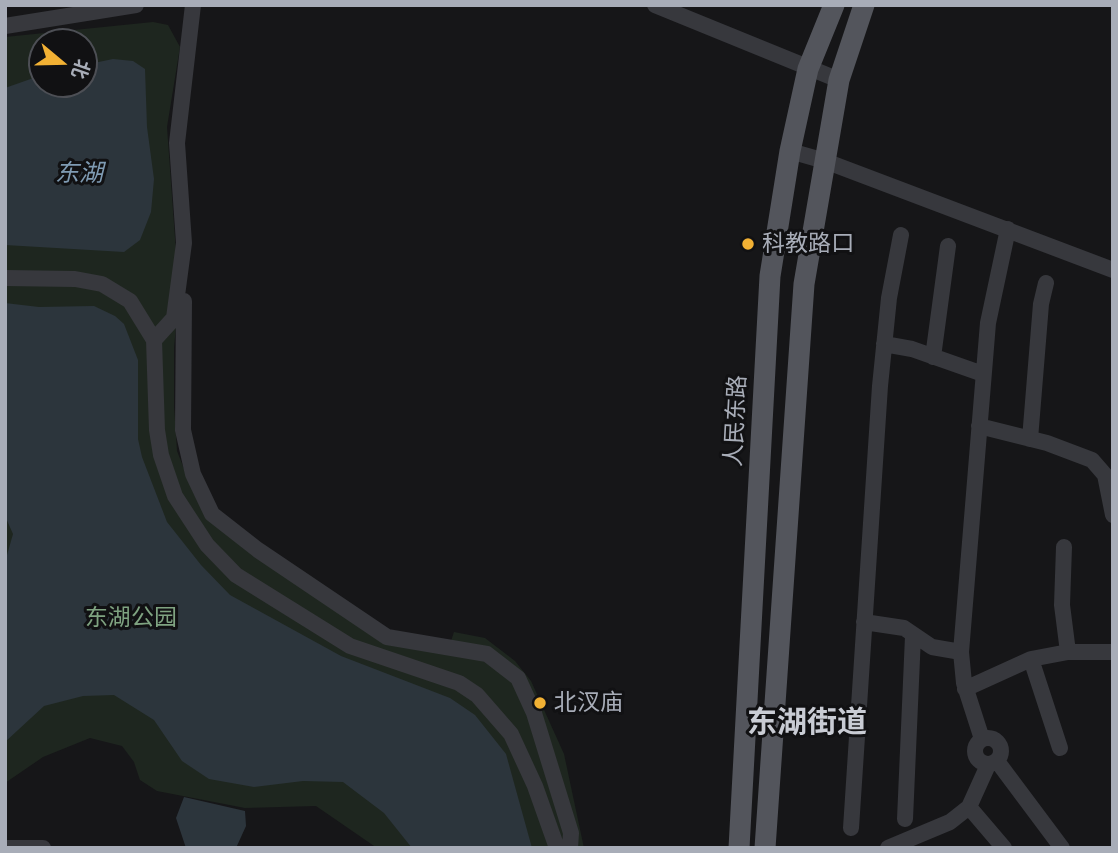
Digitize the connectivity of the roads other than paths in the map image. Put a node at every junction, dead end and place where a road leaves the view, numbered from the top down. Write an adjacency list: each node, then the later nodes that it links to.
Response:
1 (136, 5): 6 (street)
2 (193, 5): 13 (street)
3 (655, 5): 7 (street)
4 (834, 5): 7 (main road, 人民东路)
5 (864, 5): 8 (main road)
6 (5, 26)
7 (808, 69): 8 (street); 9 (main road, 人民东路)
8 (839, 80): 10 (main road)
9 (790, 151): 10 (street); 42 (main road, 人民东路)
10 (825, 162): 11 (street); 43 (main road)
11 (1008, 229): 15 (street); 21 (street)
12 (901, 235): 19 (street)
13 (184, 243): 18 (street); 41 (street)
14 (948, 246): 20 (street)
15 (1113, 270)
16 (5, 278): 18 (street)
17 (1046, 283): 23 (street)
18 (154, 340): 40 (street)
19 (884, 344): 20 (street); 26 (street)
20 (933, 357): 21 (street)
21 (983, 374): 22 (street)
22 (979, 426): 23 (street); 28 (street)
23 (1030, 439): 24 (street)
24 (1113, 515)
25 (1064, 547): 29 (street)
26 (864, 622): 27 (street); 37 (street)
27 (913, 636): 28 (street); 36 (street)
28 (961, 652): 32 (street)
29 (1068, 652): 30 (street); 31 (street)
30 (1113, 652)
31 (1031, 659): 32 (street); 33 (street)
32 (965, 689): 34 (street)
33 (1060, 748)
34 (992, 763): 35 (street); 46 (street)
35 (969, 807): 44 (street); 45 (street)
36 (905, 819)
37 (851, 828)
38 (7, 848): 39 (street)
39 (43, 848)
40 (558, 848)
41 (570, 848)
42 (739, 848)
43 (765, 848)
44 (888, 848)
45 (1004, 848)
46 (1062, 848)

